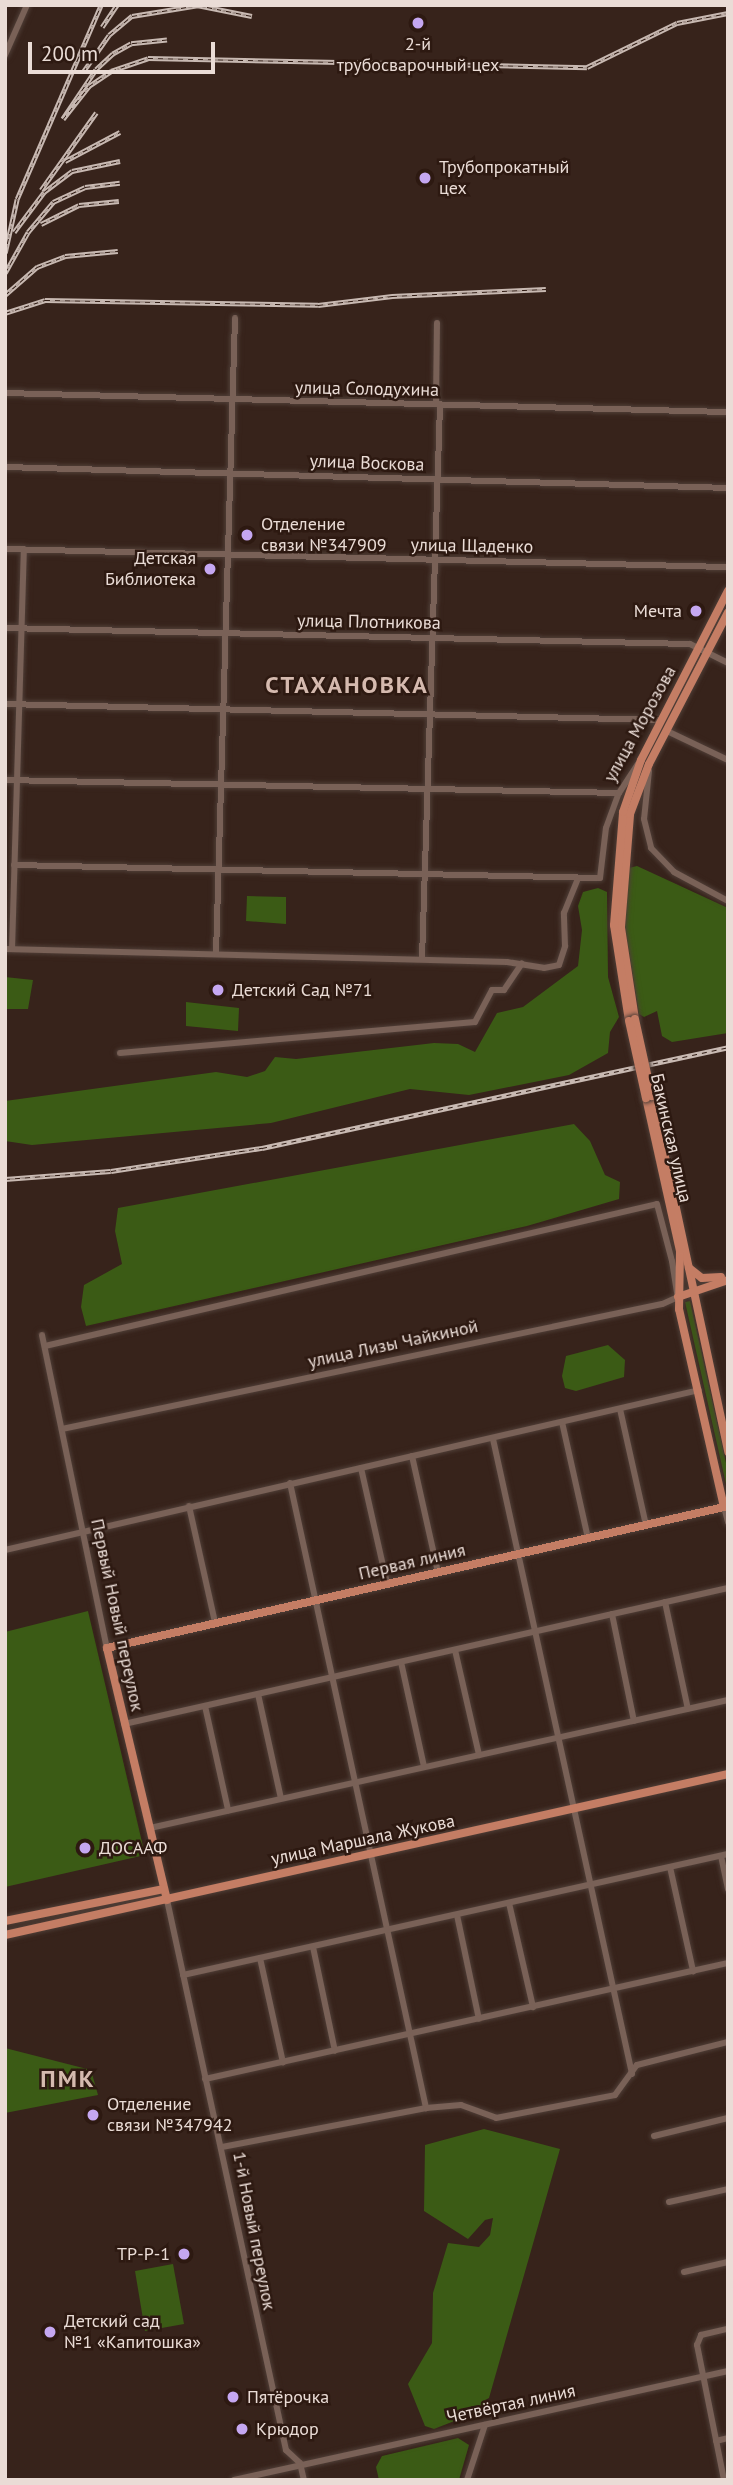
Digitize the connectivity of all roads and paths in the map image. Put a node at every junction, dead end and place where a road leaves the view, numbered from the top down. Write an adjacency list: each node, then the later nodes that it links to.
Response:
1 (27, 5): 2 (street)
2 (5, 55)
3 (235, 318): 6 (street)
4 (438, 323): 7 (street)
5 (5, 393): 6 (street, улица Солодухина)
6 (233, 399): 7 (street, улица Солодухина); 10 (street)
7 (438, 404): 8 (street, улица Солодухина); 11 (street)
8 (728, 412)
9 (5, 467): 10 (street, улица Воскова)
10 (230, 473): 11 (street, улица Воскова); 15 (street)
11 (438, 479): 12 (street, улица Воскова); 16 (street)
12 (728, 488)
13 (5, 549): 14 (street, улица Щаденко)
14 (24, 549): 15 (street, улица Щаденко); 21 (street)
15 (228, 554): 16 (street, улица Щаденко); 22 (street)
16 (435, 559): 17 (street, улица Щаденко); 23 (street)
17 (728, 567)
18 (728, 591): 24 (main road, улица Морозова)
19 (728, 612): 24 (main road, улица Морозова)
20 (5, 628): 21 (street, улица Плотникова)
21 (21, 628): 22 (street, улица Плотникова); 27 (street)
22 (225, 633): 23 (street, улица Плотникова); 28 (street)
23 (432, 638): 24 (street, улица Плотникова); 29 (street)
24 (703, 650): 25 (street, улица Плотникова); 30 (main road, улица Морозова); 31 (main road, улица Морозова)
25 (728, 663)
26 (5, 704): 27 (street)
27 (19, 704): 28 (street); 36 (street)
28 (223, 709): 29 (street); 37 (street)
29 (430, 713): 30 (street); 38 (street)
30 (661, 720): 32 (main road, улица Морозова)
31 (667, 731): 33 (street); 34 (main road, улица Морозова)
32 (640, 760): 39 (street, улица Морозова); 49 (main road, Бакинская улица)
33 (728, 760)
34 (649, 764): 44 (street); 49 (main road, Бакинская улица)
35 (5, 780): 36 (street)
36 (17, 780): 37 (street); 40 (street)
37 (221, 785): 38 (street); 41 (street)
38 (428, 789): 39 (street); 42 (street)
39 (619, 793): 43 (street, улица Морозова)
40 (15, 865): 41 (street); 45 (street)
41 (218, 869): 42 (street); 46 (street)
42 (425, 872): 43 (street); 47 (street)
43 (577, 880): 48 (street)
44 (728, 901)
45 (9, 949): 46 (street)
46 (216, 954): 47 (street)
47 (422, 959): 48 (street)
48 (522, 963): 50 (street)
49 (632, 1020): 51 (main road, Бакинская улица, bridge)
50 (120, 1053)
51 (682, 1261): 52 (main road, улица Лизы Чайкиной); 53 (main road, Бакинская улица); 54 (main road, Бакинская улица); 56 (street)
52 (728, 1278): 53 (main road, улица Лизы Чайкиной)
53 (692, 1289): 54 (main road, улица Лизы Чайкиной); 62 (main road, Бакинская улица)
54 (678, 1297): 57 (main road, Бакинская улица); 60 (street, улица Лизы Чайкиной)
55 (43, 1335): 56 (street, Первый Новый переулок)
56 (45, 1346): 60 (street, Первый Новый переулок)
57 (701, 1390): 58 (street); 67 (main road, Бакинская улица)
58 (620, 1409): 59 (street); 69 (street)
59 (562, 1422): 61 (street); 71 (street)
60 (62, 1429): 70 (street, Первый Новый переулок)
61 (493, 1438): 63 (street); 73 (street)
62 (728, 1452)
63 (412, 1457): 64 (street); 74 (street)
64 (361, 1468): 65 (street); 75 (street)
65 (290, 1483): 66 (street); 77 (street)
66 (189, 1506): 70 (street); 80 (street)
67 (724, 1507): 68 (street, Бакинская улица); 69 (main road, Первая линия)
68 (728, 1522)
69 (646, 1525): 71 (main road, Первая линия)
70 (83, 1531): 72 (street); 82 (street, Первый Новый переулок)
71 (588, 1538): 73 (main road, Первая линия)
72 (5, 1550)
73 (518, 1554): 74 (main road, Первая линия); 81 (street)
74 (438, 1572): 75 (main road, Первая линия)
75 (387, 1583): 77 (main road, Первая линия)
76 (728, 1588): 78 (street)
77 (315, 1600): 80 (main road, Первая линия); 85 (street)
78 (665, 1602): 79 (street); 89 (street)
79 (612, 1614): 81 (street); 90 (street)
80 (215, 1622): 82 (main road, Первая линия)
81 (535, 1632): 83 (street); 92 (street)
82 (107, 1648): 91 (main road, Первый Новый переулок)
83 (455, 1650): 84 (street); 93 (street)
84 (401, 1662): 85 (street); 94 (street)
85 (332, 1678): 86 (street); 96 (street)
86 (258, 1694): 88 (street); 97 (street)
87 (728, 1700): 89 (street)
88 (205, 1706): 91 (street); 99 (street)
89 (688, 1709): 90 (street)
90 (634, 1721): 92 (street)
91 (124, 1724): 100 (main road, Первый Новый переулок)
92 (558, 1738): 93 (street); 98 (street)
93 (479, 1755): 94 (street)
94 (424, 1767): 96 (street)
95 (728, 1774): 98 (main road, улица Маршала Жукова)
96 (355, 1782): 97 (street); 101 (street)
97 (281, 1799): 99 (street)
98 (574, 1809): 101 (main road, улица Маршала Жукова); 104 (street)
99 (228, 1810): 100 (street)
100 (150, 1828): 105 (main road, Первый Новый переулок)
101 (371, 1854): 107 (main road, улица Маршала Жукова); 113 (street)
102 (724, 1855): 103 (street); 106 (street)
103 (670, 1867): 104 (street); 118 (street)
104 (590, 1884): 108 (street); 120 (street)
105 (164, 1889): 107 (main road, Первый Новый переулок); 110 (main road)
106 (728, 1889)
107 (167, 1900): 112 (main road, улица Маршала Жукова); 119 (street, 1-й Новый переулок)
108 (509, 1903): 109 (street); 121 (street)
109 (457, 1914): 113 (street); 122 (street)
110 (36, 1915): 111 (main road); 112 (main road)
111 (5, 1921)
112 (38, 1928): 114 (main road, улица Маршала Жукова)
113 (387, 1930): 115 (street); 123 (street)
114 (5, 1935)
115 (313, 1947): 116 (street); 125 (street)
116 (260, 1958): 119 (street); 126 (street)
117 (728, 1963): 118 (street)
118 (693, 1970): 120 (street)
119 (183, 1975): 128 (street, 1-й Новый переулок)
120 (613, 1989): 121 (street); 127 (street)
121 (533, 2007): 122 (street)
122 (479, 2019): 123 (street)
123 (410, 2034): 125 (street); 129 (street)
124 (728, 2042): 127 (street)
125 (335, 2051): 126 (street)
126 (283, 2063): 128 (street)
127 (632, 2074): 129 (street)
128 (205, 2080): 132 (street, 1-й Новый переулок)
129 (426, 2108): 132 (street)
130 (728, 2118): 131 (street)
131 (654, 2136)
132 (222, 2147): 143 (street, 1-й Новый переулок)
133 (728, 2189): 134 (street)
134 (668, 2202)
135 (728, 2262): 136 (street)
136 (684, 2272)
137 (728, 2329): 139 (street)
138 (728, 2371): 139 (street, Четвёртая линия)
139 (704, 2376): 140 (street, Четвёртая линия); 142 (street)
140 (485, 2424): 143 (street, Четвёртая линия); 146 (street)
141 (728, 2438): 142 (street)
142 (716, 2441): 147 (street)
143 (299, 2463): 144 (street, Четвёртая линия); 145 (street, 1-й Новый переулок)
144 (234, 2480)
145 (304, 2480)
146 (467, 2480)
147 (724, 2480)

